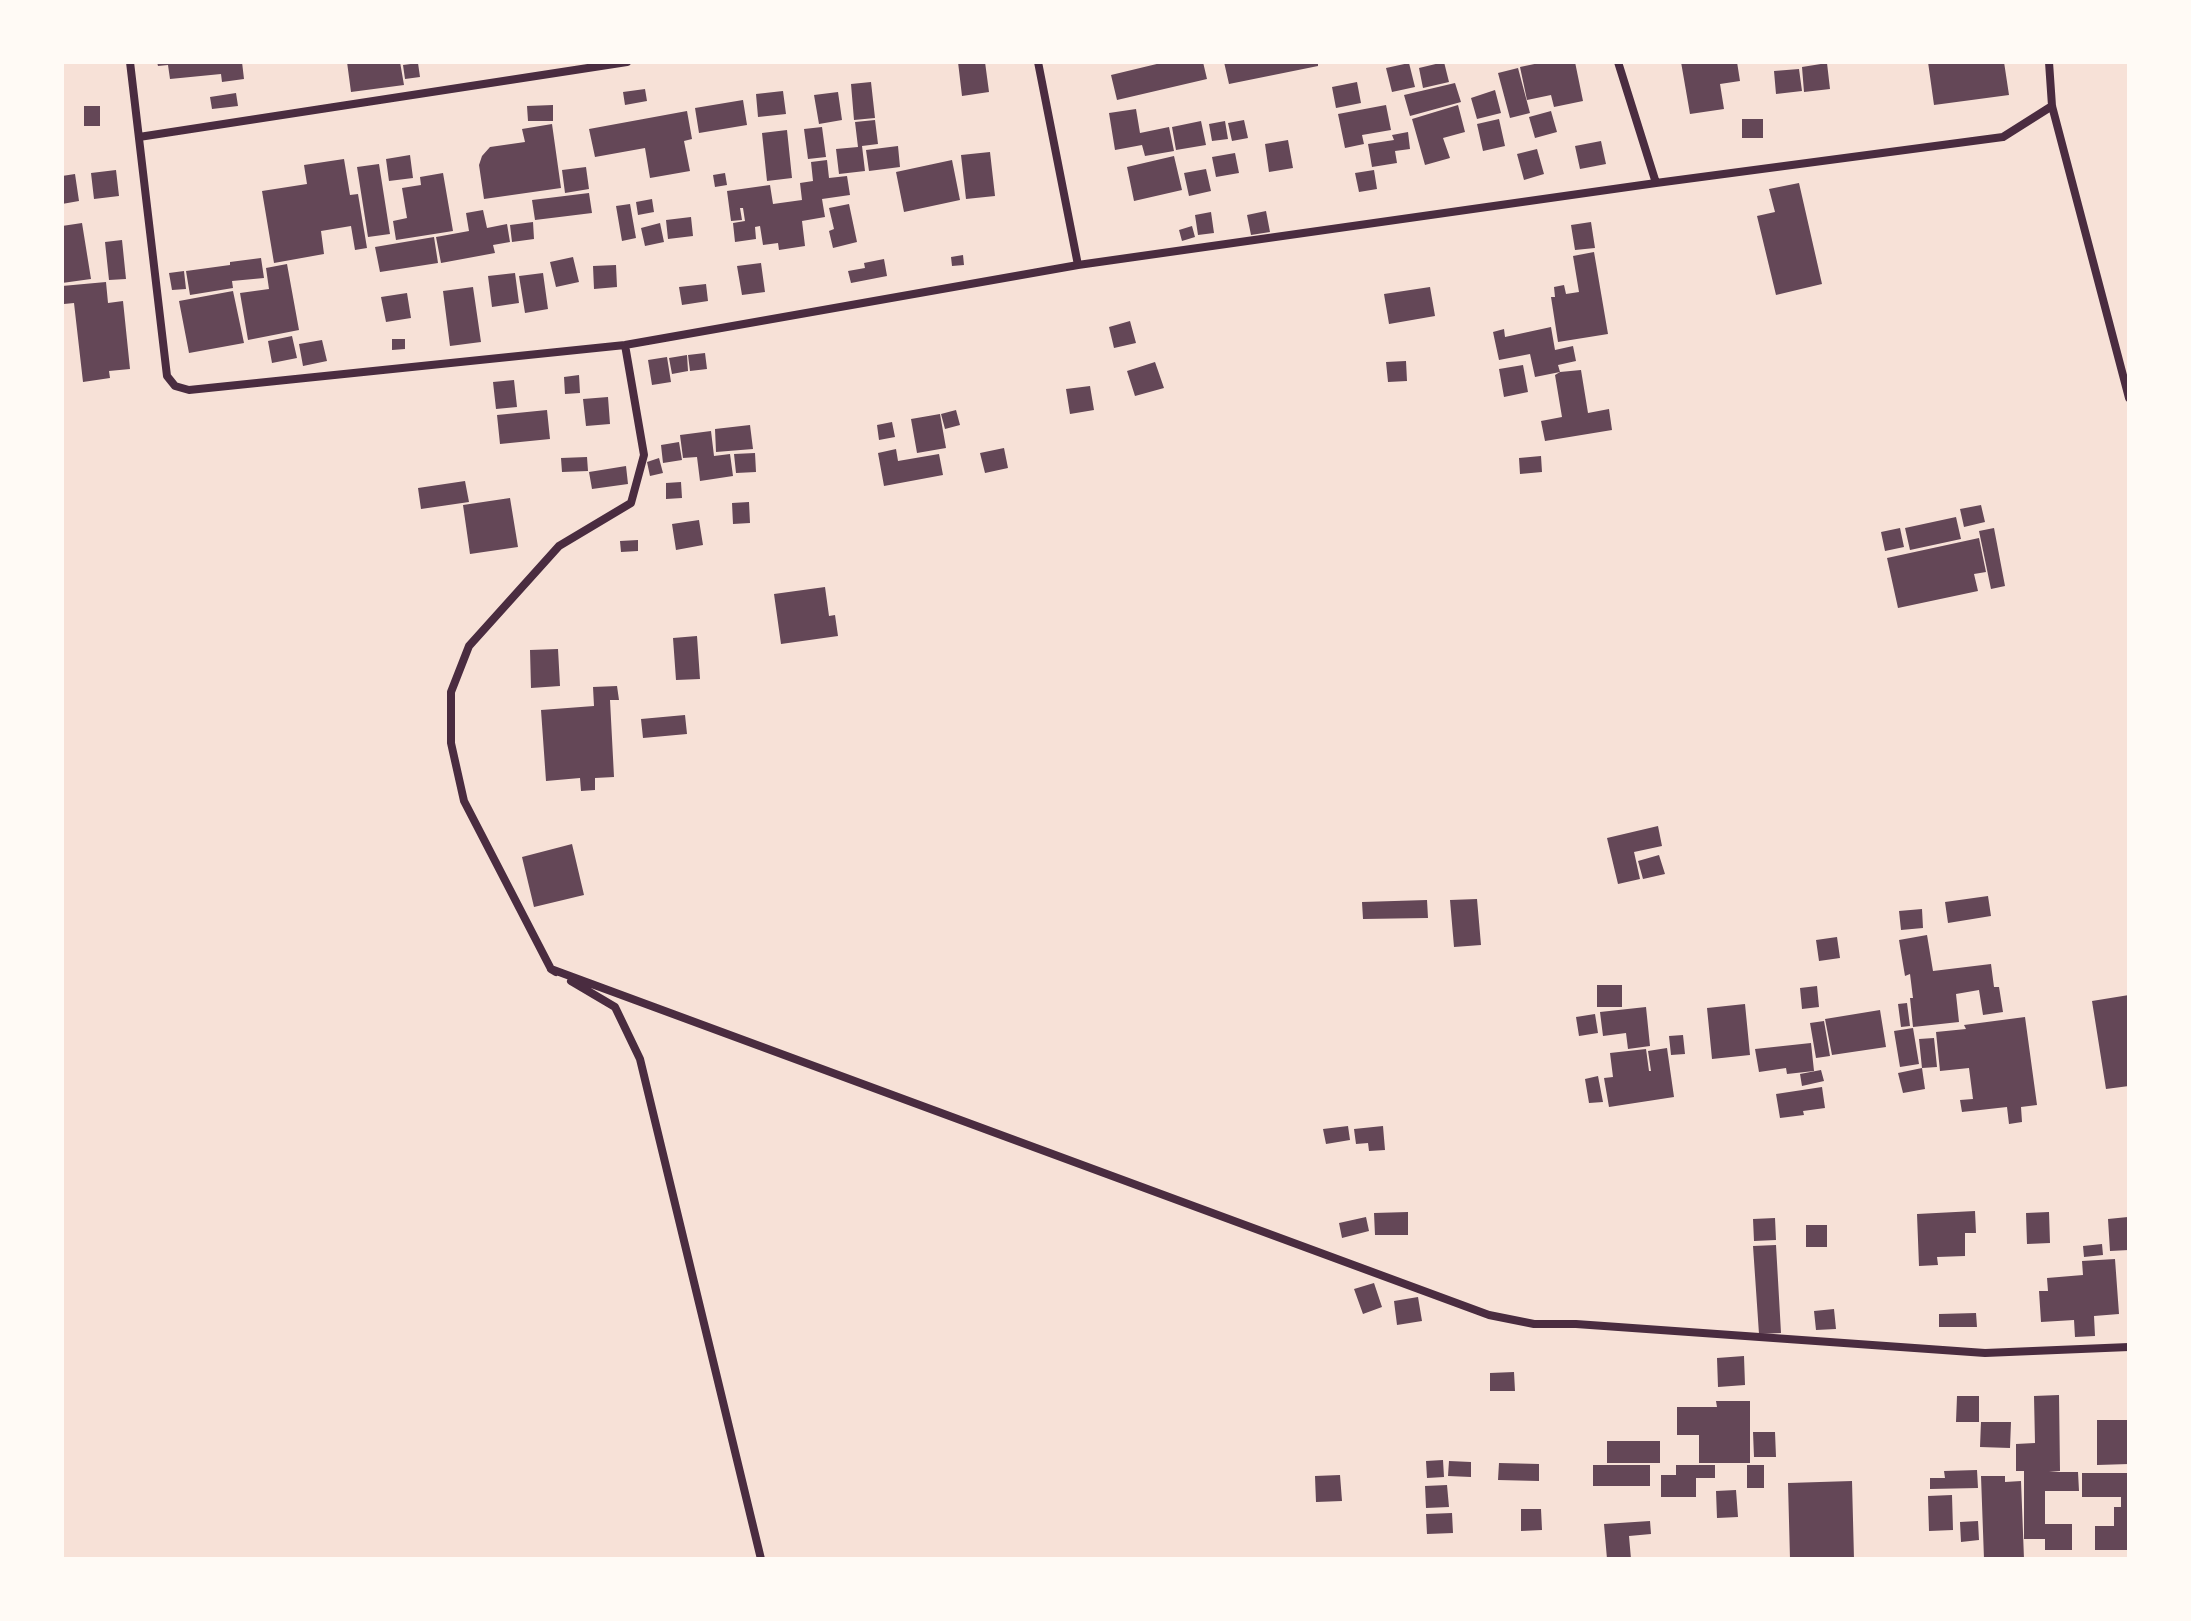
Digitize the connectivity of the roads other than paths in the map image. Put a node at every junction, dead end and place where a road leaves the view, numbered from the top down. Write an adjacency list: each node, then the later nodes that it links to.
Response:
1 (130, 62): 7 (street)
2 (627, 62): 7 (street)
3 (1038, 62): 9 (street)
4 (1618, 62): 8 (street)
5 (2049, 62): 6 (street)
6 (2052, 106): 8 (street); 11 (street)
7 (139, 137): 10 (street)
8 (1656, 183): 9 (street)
9 (1078, 265): 10 (street)
10 (625, 345): 12 (street)
11 (2129, 398)
12 (551, 969): 13 (street); 14 (street)
13 (2129, 1347)
14 (761, 1559)

